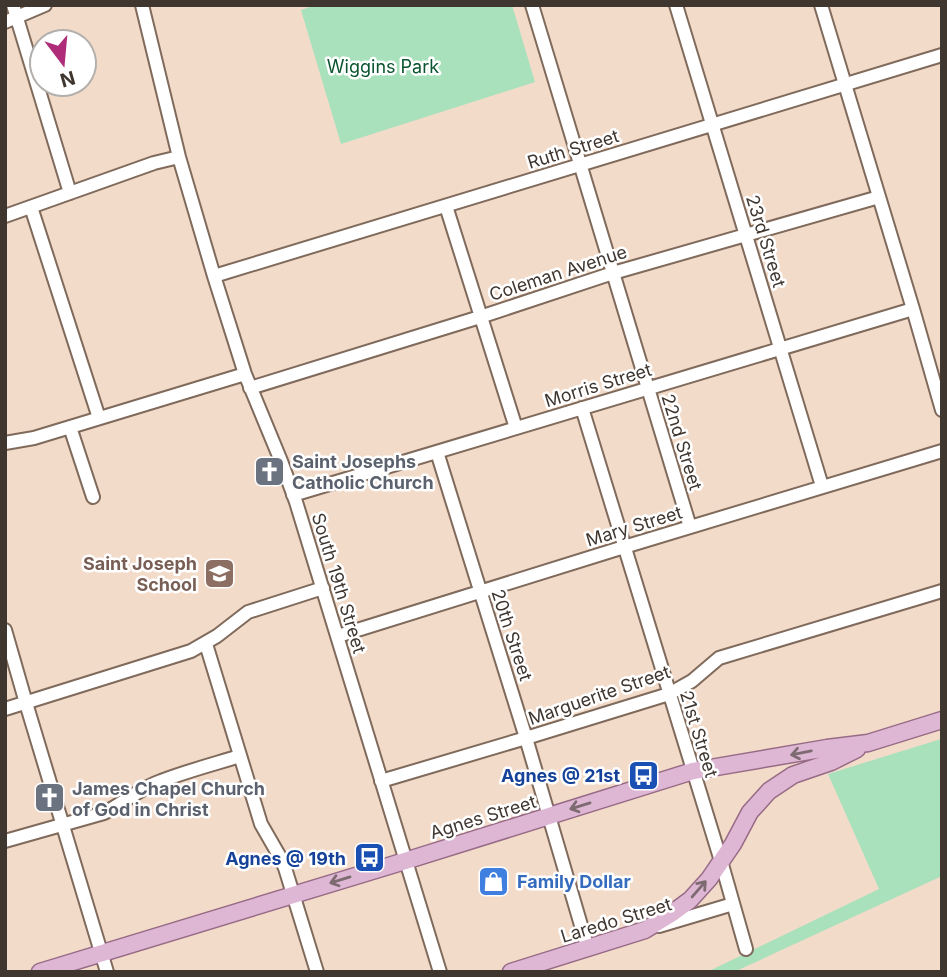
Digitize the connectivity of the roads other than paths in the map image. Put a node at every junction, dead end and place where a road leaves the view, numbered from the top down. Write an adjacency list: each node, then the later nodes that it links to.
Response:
1 (45, 5): 6 (street)
2 (142, 5): 10 (street, South 19th Street)
3 (532, 5): 11 (street, 22nd Street)
4 (676, 5): 9 (street, 23rd Street)
5 (821, 5): 8 (street)
6 (12, 15): 12 (street)
7 (942, 55): 8 (street, Ruth Street)
8 (845, 85): 9 (street, Ruth Street); 13 (street)
9 (713, 125): 11 (street, Ruth Street); 17 (street, 23rd Street)
10 (179, 157): 12 (street); 19 (street, South 19th Street)
11 (580, 165): 14 (street, Ruth Street); 18 (street, 22nd Street)
12 (69, 193): 15 (street)
13 (879, 197): 17 (street, Coleman Avenue); 20 (street)
14 (446, 206): 19 (street, Ruth Street); 21 (street)
15 (31, 207): 16 (street); 28 (street)
16 (5, 216)
17 (746, 234): 18 (street, Coleman Avenue); 22 (street, 23rd Street)
18 (613, 273): 21 (street, Coleman Avenue); 25 (street, 22nd Street)
19 (214, 276): 23 (street, South 19th Street)
20 (913, 309): 22 (street, Morris Street); 27 (street)
21 (480, 317): 24 (street, Coleman Avenue); 30 (street)
22 (780, 349): 25 (street, Morris Street); 34 (street, 23rd Street)
23 (245, 374): 24 (street, South 19th Street); 28 (street)
24 (250, 387): 35 (street, South 19th Street)
25 (648, 388): 26 (street, Morris Street); 37 (street, 22nd Street)
26 (582, 408): 30 (street, Morris Street); 38 (street, 21st Street)
27 (942, 410)
28 (99, 418): 29 (street)
29 (71, 427): 31 (street); 36 (street)
30 (516, 428): 33 (street, Morris Street)
31 (5, 443)
32 (942, 451): 34 (street, Mary Street)
33 (437, 452): 35 (street, Morris Street); 41 (street, 20th Street)
34 (822, 486): 37 (street, Mary Street)
35 (293, 495): 39 (street, South 19th Street)
36 (93, 497)
37 (690, 527): 38 (street, Mary Street)
38 (624, 547): 41 (street, Mary Street); 45 (street, 21st Street)
39 (323, 588): 43 (street, South 19th Street); 44 (street)
40 (942, 591): 45 (street, Marguerite Street)
41 (480, 592): 43 (street, Mary Street); 49 (street, 20th Street)
42 (5, 630): 46 (street)
43 (338, 636): 53 (street, South 19th Street)
44 (206, 644): 46 (street); 51 (street)
45 (669, 694): 49 (street, Marguerite Street); 52 (street, 21st Street)
46 (26, 703): 47 (street); 55 (street)
47 (5, 709)
48 (942, 720): 50 (main road, Agnes Street)
49 (526, 738): 53 (street, Marguerite Street); 54 (street, 20th Street)
50 (868, 743): 52 (main road, Agnes Street, one-way to 52); 58 (main road)
51 (240, 756): 55 (street); 59 (street)
52 (693, 771): 54 (main road, Agnes Street, one-way to 54); 58 (street, 21st Street)
53 (381, 781): 57 (street, South 19th Street)
54 (548, 816): 57 (main road, Agnes Street); 62 (street, 20th Street)
55 (63, 825): 56 (street); 64 (street)
56 (5, 841)
57 (405, 861): 59 (main road, Agnes Street, one-way to 59); 68 (street, South 19th Street)
58 (721, 861): 60 (street, 21st Street); 61 (main road, one-way to 58)
59 (293, 894): 64 (main road, Agnes Street); 67 (street)
60 (733, 905): 61 (street, Laredo Street); 63 (street, 21st Street)
61 (645, 930): 62 (main road, Laredo Street)
62 (588, 949): 69 (main road, Laredo Street)
63 (746, 949)
64 (102, 953): 65 (main road, Agnes Street); 66 (street)
65 (40, 972)
66 (107, 972)
67 (317, 972)
68 (440, 972)
69 (512, 972)

